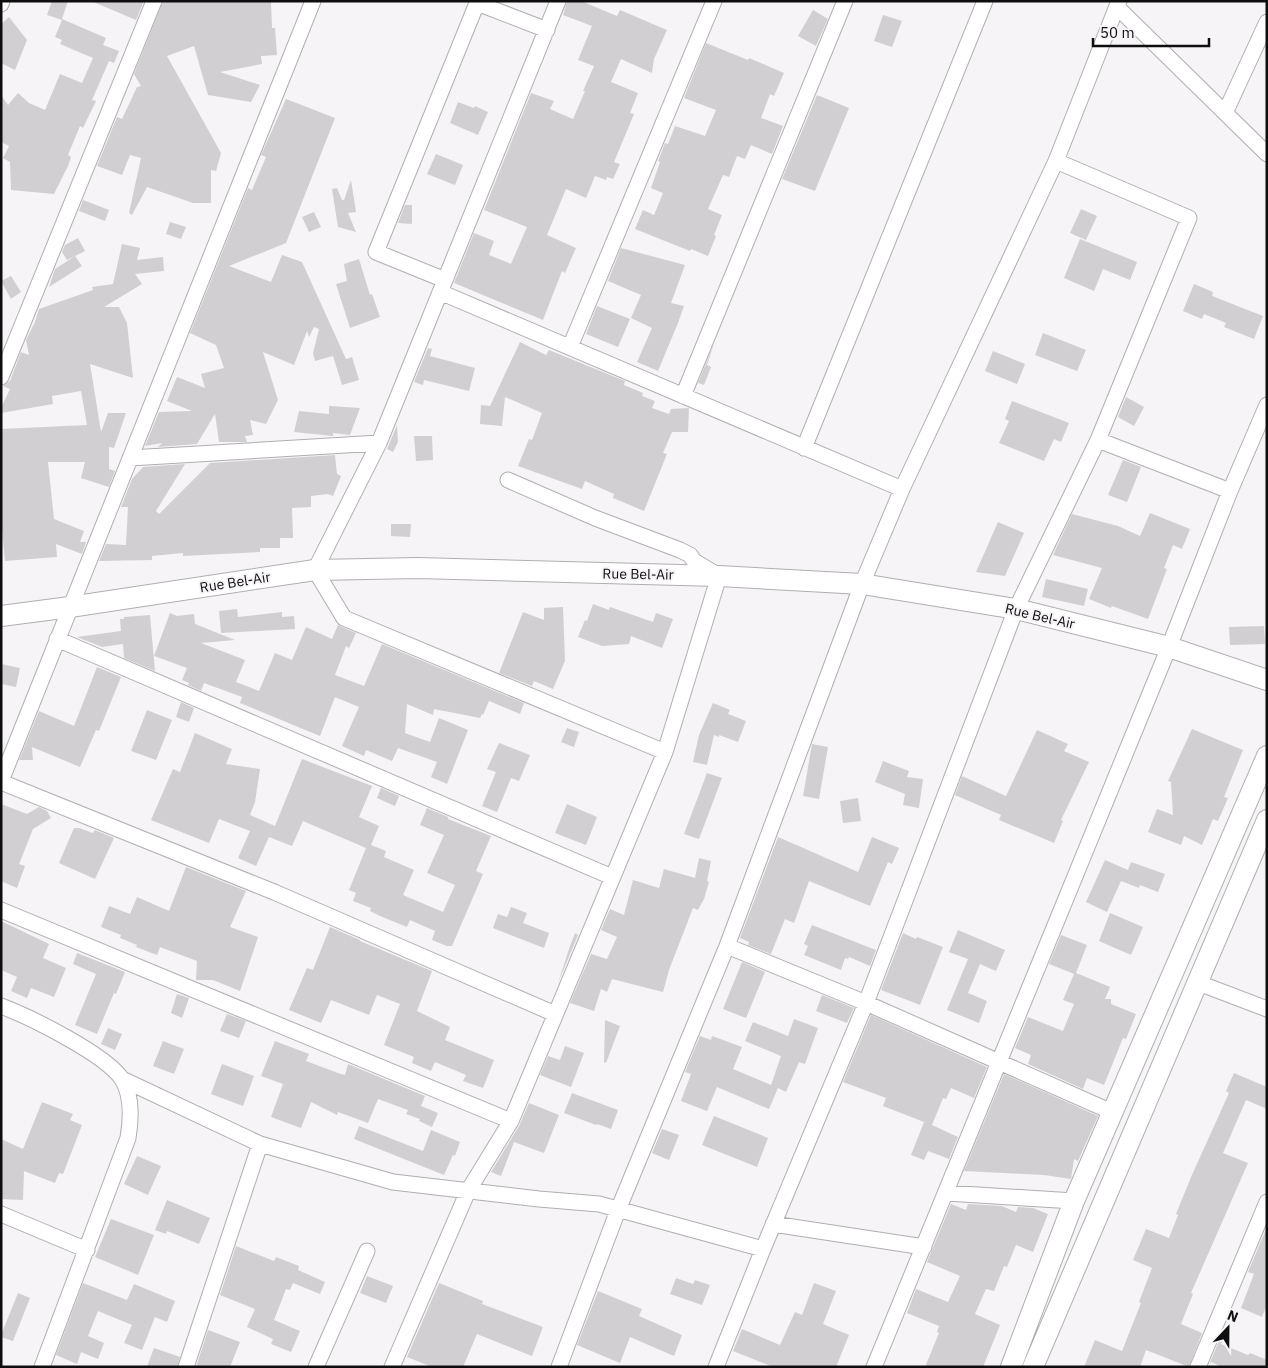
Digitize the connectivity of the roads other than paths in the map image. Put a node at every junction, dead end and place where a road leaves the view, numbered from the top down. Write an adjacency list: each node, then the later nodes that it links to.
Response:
1 (154, 1): 15 (street)
2 (314, 1): 21 (street)
3 (558, 1): 9 (street)
4 (714, 1): 14 (street)
5 (845, 1): 16 (street)
6 (985, 1): 20 (street)
7 (1118, 4): 10 (street); 12 (street)
8 (1267, 22): 10 (street)
9 (547, 30): 13 (street); 13 (street)
10 (1225, 113): 11 (street)
11 (1267, 154)
12 (1056, 161): 18 (street); 23 (street)
13 (443, 286): 14 (street); 19 (street)
14 (570, 347): 16 (street)
15 (1, 377)
16 (683, 396): 20 (street)
17 (1267, 405): 24 (street)
18 (1098, 440): 24 (street); 29 (street)
19 (379, 443): 21 (street); 25 (street)
20 (804, 448): 23 (street)
21 (130, 458): 28 (street)
22 (508, 480): 26 (street)
23 (902, 489): 27 (street)
24 (1230, 491): 32 (street)
25 (315, 570): 26 (main road, Rue Bel-Air); 28 (main road, Rue Bel-Air); 34 (street)
26 (719, 576): 27 (main road, Rue Bel-Air); 34 (street)
27 (862, 584): 29 (main road, Rue Bel-Air); 40 (street)
28 (70, 608): 30 (main road, Rue Bel-Air); 31 (street)
29 (1016, 609): 32 (main road, Rue Bel-Air); 42 (street)
30 (1, 616)
31 (57, 639): 36 (street); 38 (street)
32 (1170, 647): 33 (main road, Rue Bel-Air); 46 (street)
33 (1267, 680)
34 (665, 752): 38 (street)
35 (1267, 756): 48 (main road)
36 (1, 782): 45 (street)
37 (1267, 820): 41 (main road)
38 (612, 877): 45 (street)
39 (1, 910): 49 (street)
40 (727, 946): 42 (street); 55 (street)
41 (1196, 982): 44 (street); 70 (main road)
42 (866, 1003): 46 (street); 57 (street)
43 (1, 1006): 47 (street)
44 (1267, 1009)
45 (555, 1014): 49 (street)
46 (999, 1062): 48 (street); 52 (street)
47 (122, 1079): 50 (street); 60 (street)
48 (1112, 1112): 53 (main road)
49 (511, 1121): 51 (street)
50 (260, 1144): 51 (street); 63 (street)
51 (468, 1191): 55 (street); 65 (street)
52 (946, 1194): 53 (street); 58 (street)
53 (1074, 1201): 69 (main road)
54 (1267, 1202): 71 (street)
55 (618, 1210): 59 (street); 66 (street)
56 (1, 1214): 60 (street)
57 (773, 1224): 58 (street); 59 (street)
58 (924, 1247): 68 (street)
59 (763, 1249): 67 (street)
60 (87, 1250): 62 (street)
61 (367, 1251): 64 (street)
62 (42, 1367)
63 (186, 1367)
64 (316, 1367)
65 (392, 1367)
66 (559, 1367)
67 (716, 1367)
68 (874, 1367)
69 (1011, 1367)
70 (1034, 1367)
71 (1198, 1367)

